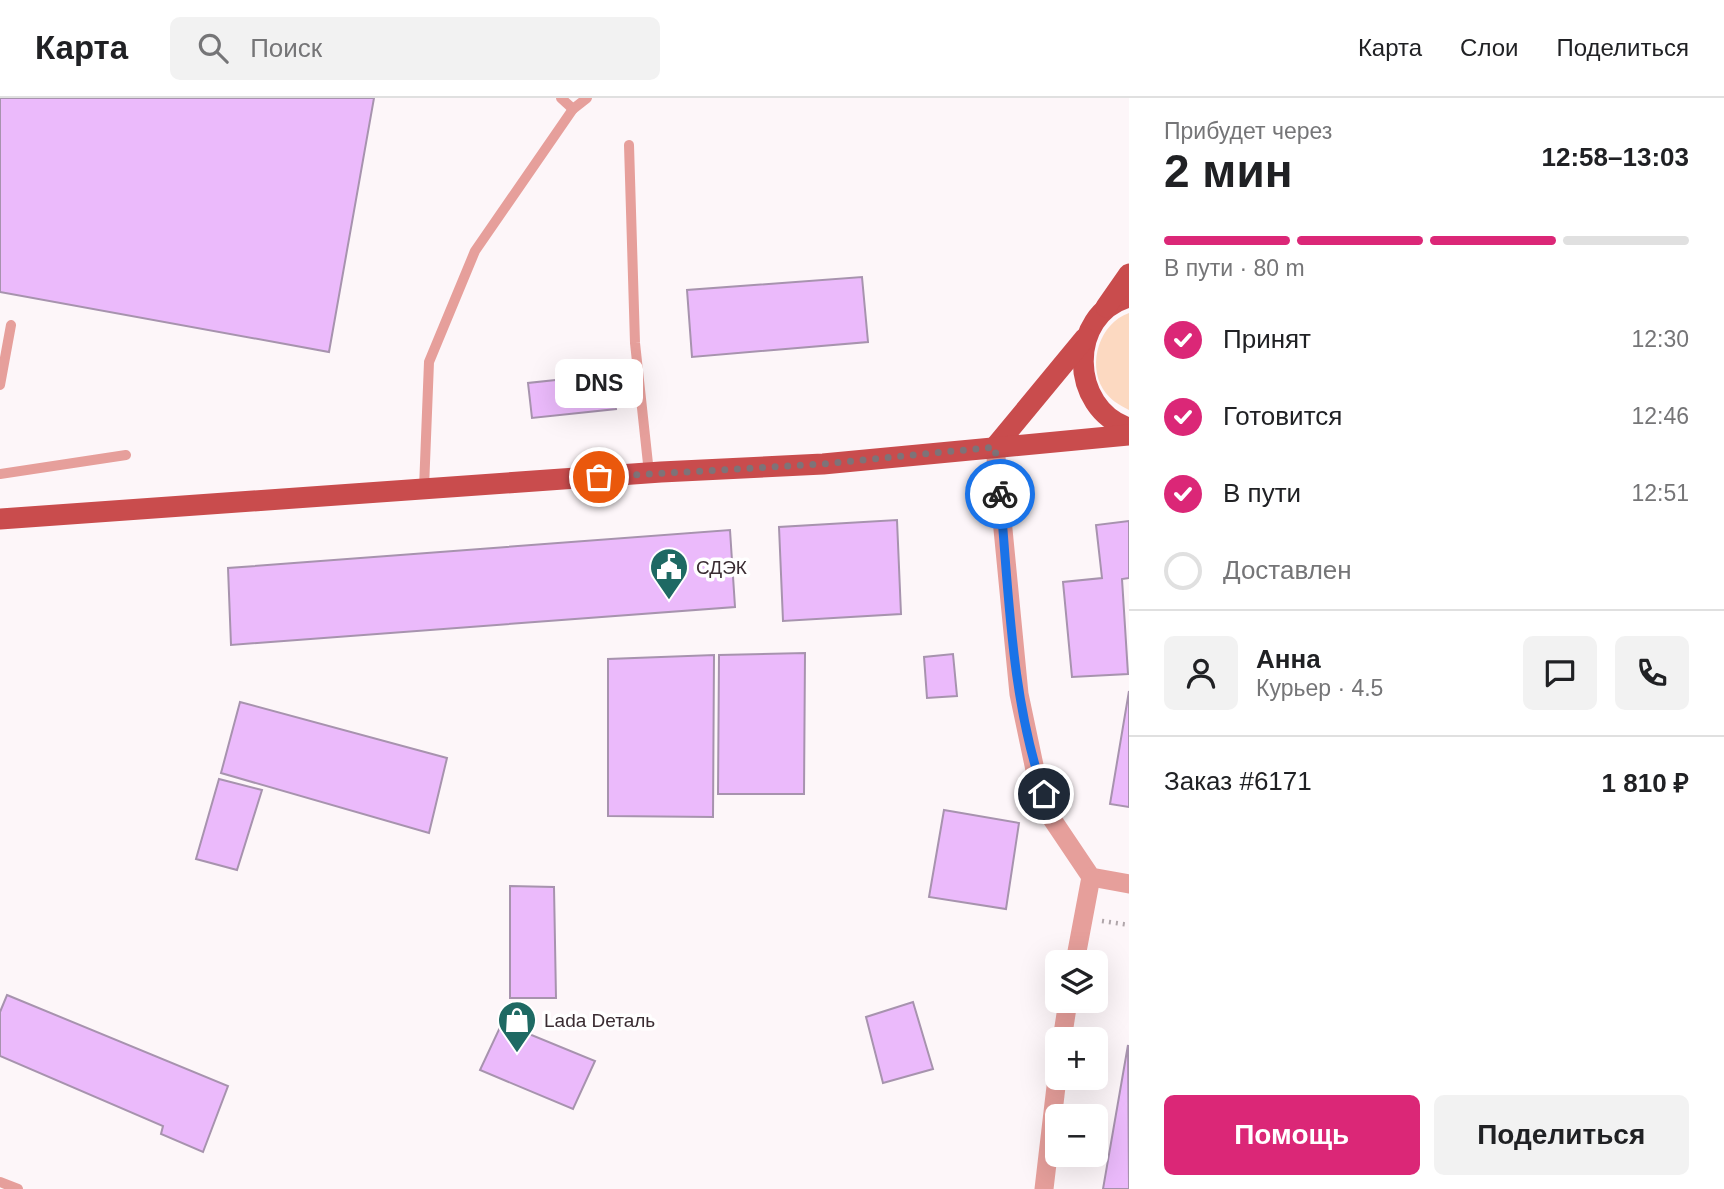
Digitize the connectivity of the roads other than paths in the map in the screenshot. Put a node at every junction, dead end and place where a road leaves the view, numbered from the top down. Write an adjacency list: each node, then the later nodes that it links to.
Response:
1 (561, 98): 3 (lane)
2 (587, 98): 3 (lane)
3 (573, 109): 17 (lane)
4 (629, 145): 15 (lane)
5 (1129, 274): 7 (main road)
6 (1129, 296): 7 (main road)
7 (1102, 313): 9 (main road)
8 (11, 325): 10 (lane)
9 (1087, 336): 11 (main road); 13 (main road)
10 (0, 385)
11 (1129, 428)
12 (1129, 435): 13 (main road)
13 (995, 447): 15 (main road); 19 (street)
14 (125, 455): 16 (lane)
15 (649, 473): 17 (main road)
16 (0, 474)
17 (424, 488): 18 (main road)
18 (0, 519)
19 (1091, 877): 20 (street); 21 (street)
20 (1129, 884)
21 (1077, 950)
22 (1056, 1090): 25 (street)
23 (0, 1182): 24 (lane)
24 (18, 1189)
25 (1044, 1189)

